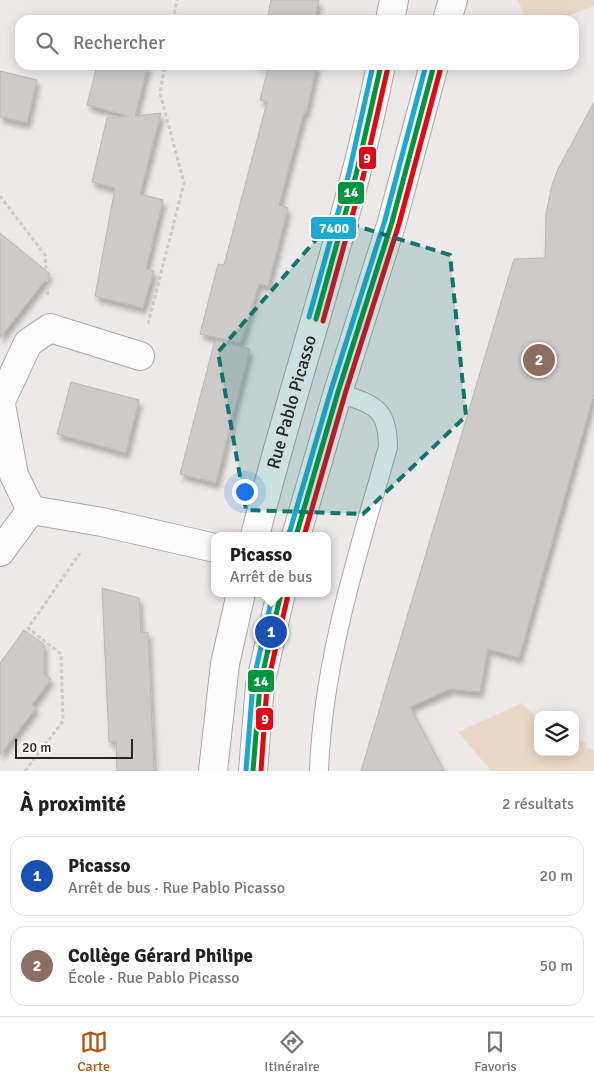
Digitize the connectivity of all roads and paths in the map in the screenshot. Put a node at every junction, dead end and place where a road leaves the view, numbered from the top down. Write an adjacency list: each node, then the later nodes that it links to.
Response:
1 (177, 0): 6 (path)
2 (390, 0): 7 (street)
3 (394, 0): 8 (street)
4 (443, 0): 9 (street)
5 (453, 0): 10 (street)
6 (174, 15)
7 (389, 15)
8 (390, 15)
9 (442, 15)
10 (448, 15)
11 (164, 70): 16 (path)
12 (380, 70): 21 (street, Rue Pablo Picasso)
13 (433, 70): 17 (street)
14 (0, 196): 15 (path)
15 (50, 328): 16 (street); 18 (street)
16 (140, 356)
17 (338, 392): 22 (street); 30 (lane)
18 (1, 400): 19 (street)
19 (31, 510): 20 (street); 24 (street)
20 (102, 522): 23 (street); 27 (path)
21 (256, 532)
22 (297, 532)
23 (211, 547)
24 (0, 552)
25 (240, 597): 28 (street)
26 (280, 597): 29 (street)
27 (25, 771)
28 (213, 771)
29 (253, 771)
30 (320, 771)

